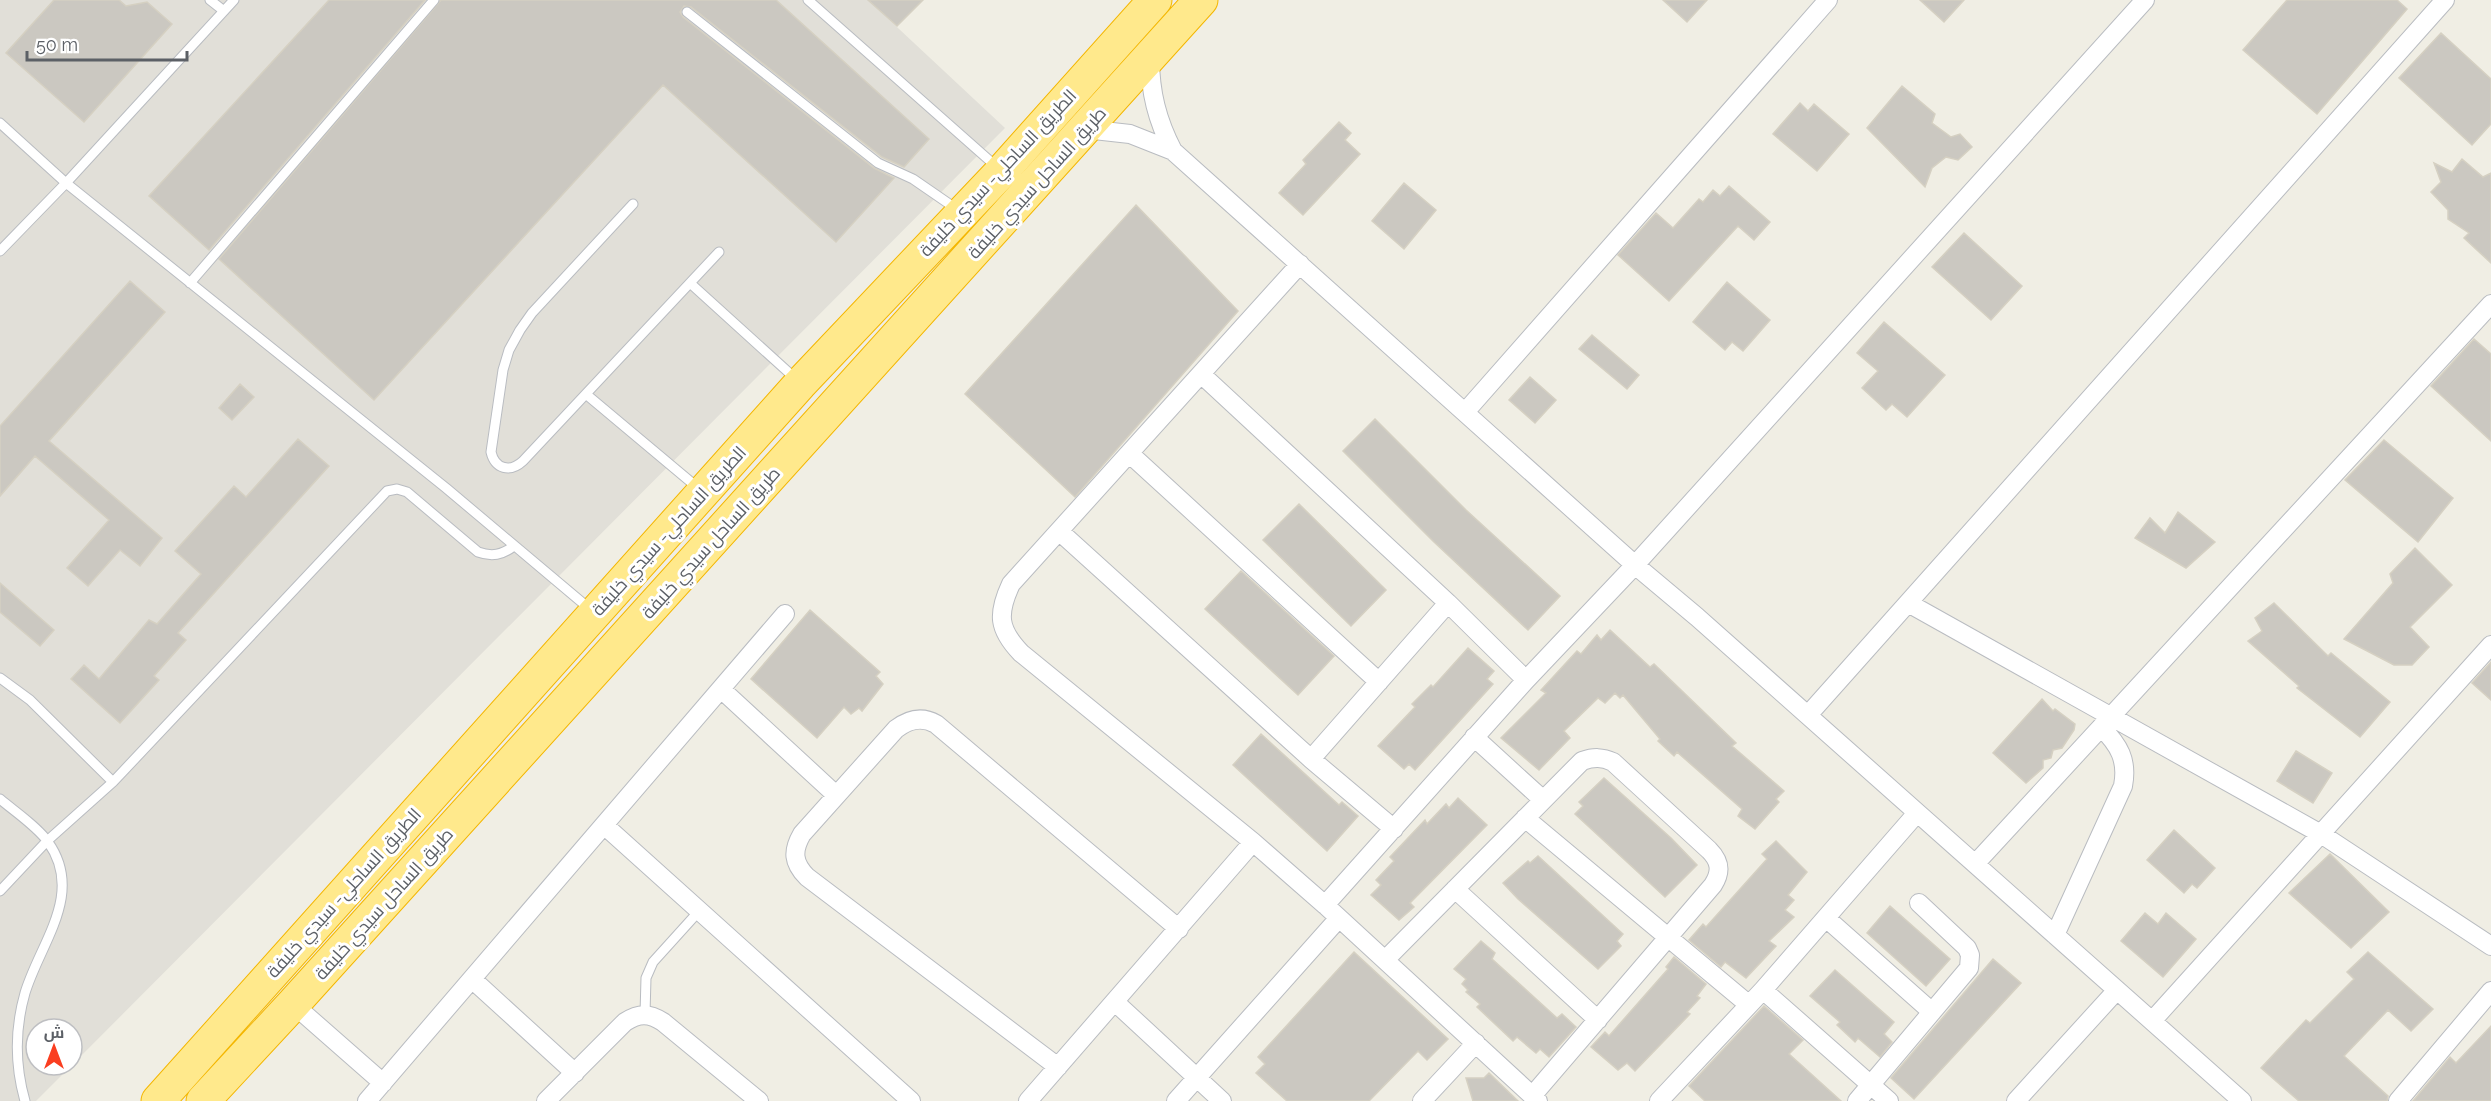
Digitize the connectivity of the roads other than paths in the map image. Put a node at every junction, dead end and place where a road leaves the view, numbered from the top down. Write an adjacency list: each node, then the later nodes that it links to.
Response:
1 (210, 0): 10 (lane)
2 (234, 0): 10 (lane)
3 (434, 0): 23 (lane)
4 (808, 0): 16 (lane)
5 (1155, 0): 16 (highway, الطريق الساحلي- سيدي خليفة)
6 (1201, 0): 12 (highway, طريق الساحل سيدي خليفة)
7 (1828, 0): 29 (street)
8 (2145, 0): 34 (street)
9 (2445, 0): 36 (street)
10 (224, 11): 17 (lane)
11 (687, 12): 19 (lane)
12 (1150, 57): 14 (highway, طريق الساحل سيدي خليفة); 15 (street)
13 (0, 123): 17 (lane)
14 (1085, 129): 15 (street); 77 (highway, طريق الساحل سيدي خليفة)
15 (1173, 151): 22 (street)
16 (1002, 171): 19 (highway, الطريق الساحلي- سيدي خليفة)
17 (66, 183): 20 (lane); 23 (lane)
18 (633, 204): 28 (lane)
19 (963, 213): 27 (highway, الطريق الساحلي- سيدي خليفة)
20 (0, 251)
21 (719, 252): 24 (lane)
22 (1300, 264): 26 (street); 29 (street)
23 (190, 283): 33 (lane)
24 (690, 283): 27 (lane); 28 (lane)
25 (2491, 304): 45 (street)
26 (1201, 374): 30 (street); 35 (street)
27 (801, 384): 31 (highway, الطريق الساحلي- سيدي خليفة)
28 (587, 395): 31 (lane)
29 (1466, 411): 34 (street)
30 (1130, 454): 32 (street); 42 (street)
31 (704, 493): 37 (highway, الطريق الساحلي- سيدي خليفة)
32 (1059, 531): 47 (street); 58 (street)
33 (514, 546): 37 (lane); 48 (lane)
34 (1635, 565): 41 (street); 44 (street)
35 (1448, 603): 41 (street); 42 (street)
36 (1908, 603): 44 (street); 45 (street)
37 (596, 613): 92 (highway, الطريق الساحلي- سيدي خليفة)
38 (785, 614): 43 (street)
39 (2491, 645): 56 (street)
40 (0, 678): 48 (lane)
41 (1526, 680): 46 (street)
42 (1378, 682): 47 (street)
43 (721, 689): 49 (street); 54 (street)
44 (1808, 716): 52 (street)
45 (2107, 722): 56 (street); 59 (street); 68 (street)
46 (1474, 737): 51 (street); 55 (street)
47 (1311, 759): 55 (street)
48 (113, 782): 57 (lane)
49 (836, 795): 67 (street); 84 (street)
50 (0, 799): 57 (lane)
51 (1542, 799): 53 (street); 69 (street)
52 (1917, 813): 59 (street); 66 (street)
53 (1525, 818): 60 (street); 69 (street)
54 (604, 825): 64 (street); 72 (street)
55 (1394, 829): 63 (street)
56 (2321, 834): 70 (street); 82 (street)
57 (47, 841): 61 (lane); 91 (lane)
58 (1253, 842): 63 (street); 67 (street)
59 (1975, 864): 68 (street)
60 (1455, 889): 71 (street); 81 (street)
61 (0, 891)
62 (1920, 903): 79 (street)
63 (1325, 905): 65 (street)
64 (700, 910): 80 (lane); 96 (street)
65 (1339, 918): 71 (street); 86 (street)
66 (1826, 918): 73 (street); 79 (street)
67 (1179, 929): 76 (street)
68 (2055, 935): 74 (street)
69 (1669, 938): 78 (street); 81 (street)
70 (2491, 946)
71 (1385, 960): 83 (street)
72 (472, 979): 85 (street); 87 (street)
73 (1763, 990): 78 (street); 88 (street)
74 (2117, 990): 82 (street); 104 (street)
75 (2491, 991): 106 (street)
76 (1114, 1002): 84 (street); 86 (street)
77 (293, 1004): 87 (street); 89 (highway, طريق الساحل سيدي خليفة)
78 (1748, 1004): 101 (street)
79 (1932, 1012): 88 (street)
80 (645, 1014): 85 (street); 95 (street)
81 (1598, 1020): 90 (street)
82 (2152, 1021): 105 (street)
83 (1476, 1043): 90 (street); 100 (street)
84 (1058, 1067): 97 (street)
85 (574, 1073): 94 (street)
86 (1197, 1078): 98 (street); 99 (street)
87 (383, 1083): 93 (street)
88 (1870, 1084): 102 (street); 103 (street)
89 (211, 1093)
90 (1535, 1098)
91 (25, 1101)
92 (158, 1101)
93 (367, 1101)
94 (546, 1101)
95 (759, 1101)
96 (911, 1101)
97 (1028, 1101)
98 (1176, 1101)
99 (1222, 1101)
100 (1422, 1101)
101 (1659, 1101)
102 (1857, 1101)
103 (1889, 1101)
104 (2016, 1101)
105 (2242, 1101)
106 (2398, 1101)

